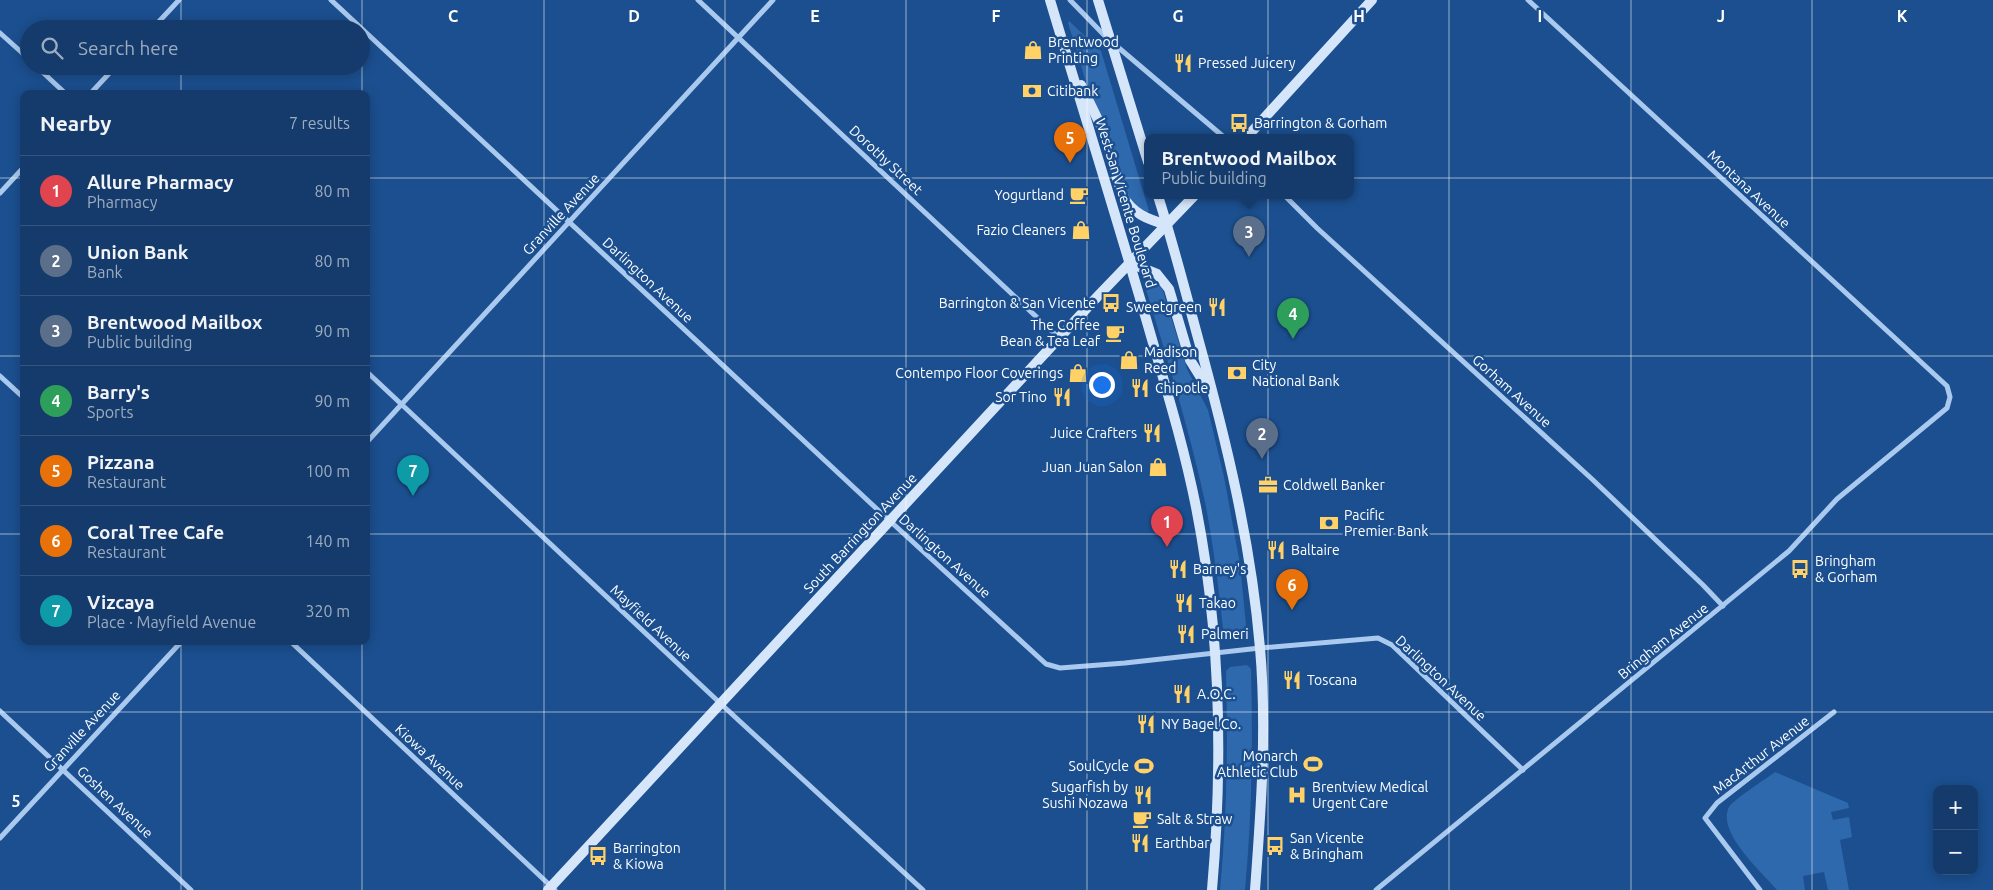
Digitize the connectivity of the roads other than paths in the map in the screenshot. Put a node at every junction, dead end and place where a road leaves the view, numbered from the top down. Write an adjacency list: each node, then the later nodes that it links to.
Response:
1 (179, 0): 10 (street)
2 (331, 0): 11 (street, Darlington Avenue)
3 (698, 0): 14 (street, Dorothy Street)
4 (773, 0): 14 (street, Granville Avenue)
5 (1050, 0): 17 (main road, West San Vicente Boulevard)
6 (1070, 0): 15 (street)
7 (1098, 0): 15 (main road)
8 (1372, 0): 23 (main road)
9 (1528, 0): 37 (street, Montana Avenue)
10 (160, 20)
11 (352, 20)
12 (0, 33): 16 (street)
13 (370, 36): 30 (street, Darlington Avenue)
14 (739, 38): 30 (street, Granville Avenue); 33 (street, Dorothy Street)
15 (1110, 40): 22 (street); 24 (main road)
16 (20, 51)
17 (1068, 58): 31 (main road); 32 (main road, West San Vicente Boulevard)
18 (46, 75): 20 (street)
19 (108, 75): 21 (street)
20 (62, 90)
21 (94, 90)
22 (1220, 134)
23 (1250, 134)
24 (1144, 149)
25 (20, 171): 26 (street)
26 (0, 193)
27 (1159, 199): 31 (main road)
28 (1191, 199): 31 (main road, South Barrington Avenue)
29 (1288, 199): 42 (street, Gorham Avenue)
30 (569, 222): 39 (street, Granville Avenue); 41 (street, Darlington Avenue)
31 (1167, 225): 32 (main road, South Barrington Avenue); 38 (main road)
32 (1130, 263): 33 (main road, South Barrington Avenue); 38 (main road); 46 (main road, West San Vicente Boulevard)
33 (1059, 338): 41 (main road, South Barrington Avenue)
34 (370, 375): 39 (street, Mayfield Avenue)
35 (0, 376): 36 (street)
36 (20, 394)
37 (1950, 397): 42 (street, Bringham Avenue)
38 (1216, 403): 45 (main road)
39 (402, 404): 40 (street, Granville Avenue); 47 (street, Mayfield Avenue)
40 (370, 439)
41 (890, 522): 46 (street, Darlington Avenue); 47 (main road, South Barrington Avenue)
42 (1722, 606): 51 (street, Bringham Avenue)
43 (178, 645): 50 (street, Granville Avenue)
44 (294, 645): 53 (street, Kiowa Avenue)
45 (1260, 648): 46 (street, Darlington Avenue); 51 (street, Darlington Avenue); 57 (main road)
46 (1215, 654): 56 (main road, West San Vicente Boulevard)
47 (721, 704): 53 (main road, South Barrington Avenue); 55 (street, Mayfield Avenue)
48 (0, 712): 50 (street, Goshen Avenue)
49 (1834, 712): 59 (street, MacArthur Avenue)
50 (63, 769): 52 (street, Granville Avenue); 54 (street, Goshen Avenue)
51 (1523, 770): 58 (street, Bringham Avenue)
52 (0, 838)
53 (552, 889)
54 (191, 890)
55 (923, 890)
56 (1212, 890)
57 (1255, 890)
58 (1376, 890)
59 (1760, 890)

